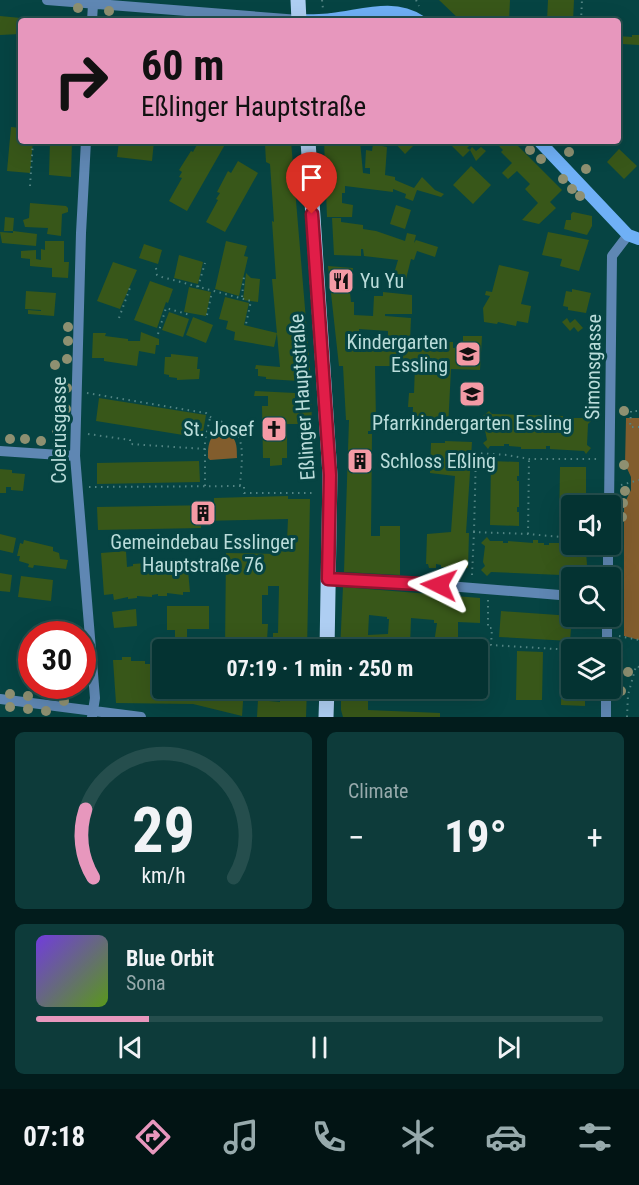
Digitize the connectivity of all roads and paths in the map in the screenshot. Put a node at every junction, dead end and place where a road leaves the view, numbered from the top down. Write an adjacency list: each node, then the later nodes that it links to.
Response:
1 (47, 0): 5 (street)
2 (298, 0): 9 (main road)
3 (322, 0): 6 (path)
4 (582, 0): 12 (path)
5 (93, 4): 7 (street); 8 (street)
6 (323, 8)
7 (92, 18)
8 (263, 18)
9 (299, 18)
10 (339, 18): 11 (street)
11 (414, 18)
12 (581, 18)
13 (33, 144): 17 (path)
14 (86, 144): 38 (street, Colerusgasse)
15 (308, 144): 51 (main road, Eßlinger Hauptstraße)
16 (542, 144): 18 (street)
17 (30, 186)
18 (634, 237): 40 (street, Simonsgasse)
19 (205, 263): 23 (path)
20 (156, 268): 23 (path)
21 (244, 276): 25 (path)
22 (131, 285): 28 (path)
23 (198, 287): 24 (path)
24 (213, 291): 25 (path); 27 (path)
25 (242, 299): 29 (path)
26 (190, 315): 30 (path)
27 (207, 315)
28 (119, 318)
29 (246, 324)
30 (158, 334)
31 (84, 392): 33 (path)
32 (637, 411): 34 (path)
33 (210, 418): 36 (path); 43 (path)
34 (639, 428)
35 (82, 433): 36 (path)
36 (205, 449): 42 (path)
37 (0, 451): 38 (street)
38 (75, 456): 64 (street, Colerusgasse)
39 (529, 459): 40 (path); 48 (path); 49 (path)
40 (609, 459): 45 (street, Simonsgasse)
41 (639, 479): 45 (path)
42 (205, 486): 43 (path); 44 (path)
43 (240, 486): 46 (path)
44 (86, 487)
45 (609, 487): 47 (street, Simonsgasse)
46 (312, 493)
47 (609, 495)
48 (474, 532): 49 (path); 52 (path)
49 (528, 534): 50 (path)
50 (561, 537)
51 (328, 579): 53 (street); 57 (main road, Eßlinger Hauptstraße)
52 (472, 583)
53 (561, 595)
54 (488, 596): 59 (path)
55 (607, 627): 56 (street)
56 (607, 636): 58 (path)
57 (327, 639)
58 (639, 640)
59 (561, 649)
60 (639, 667): 68 (path)
61 (0, 699): 64 (street)
62 (327, 699): 66 (main road)
63 (606, 699): 67 (street)
64 (93, 714): 65 (street)
65 (141, 717)
66 (326, 717)
67 (606, 717)
68 (627, 717)

